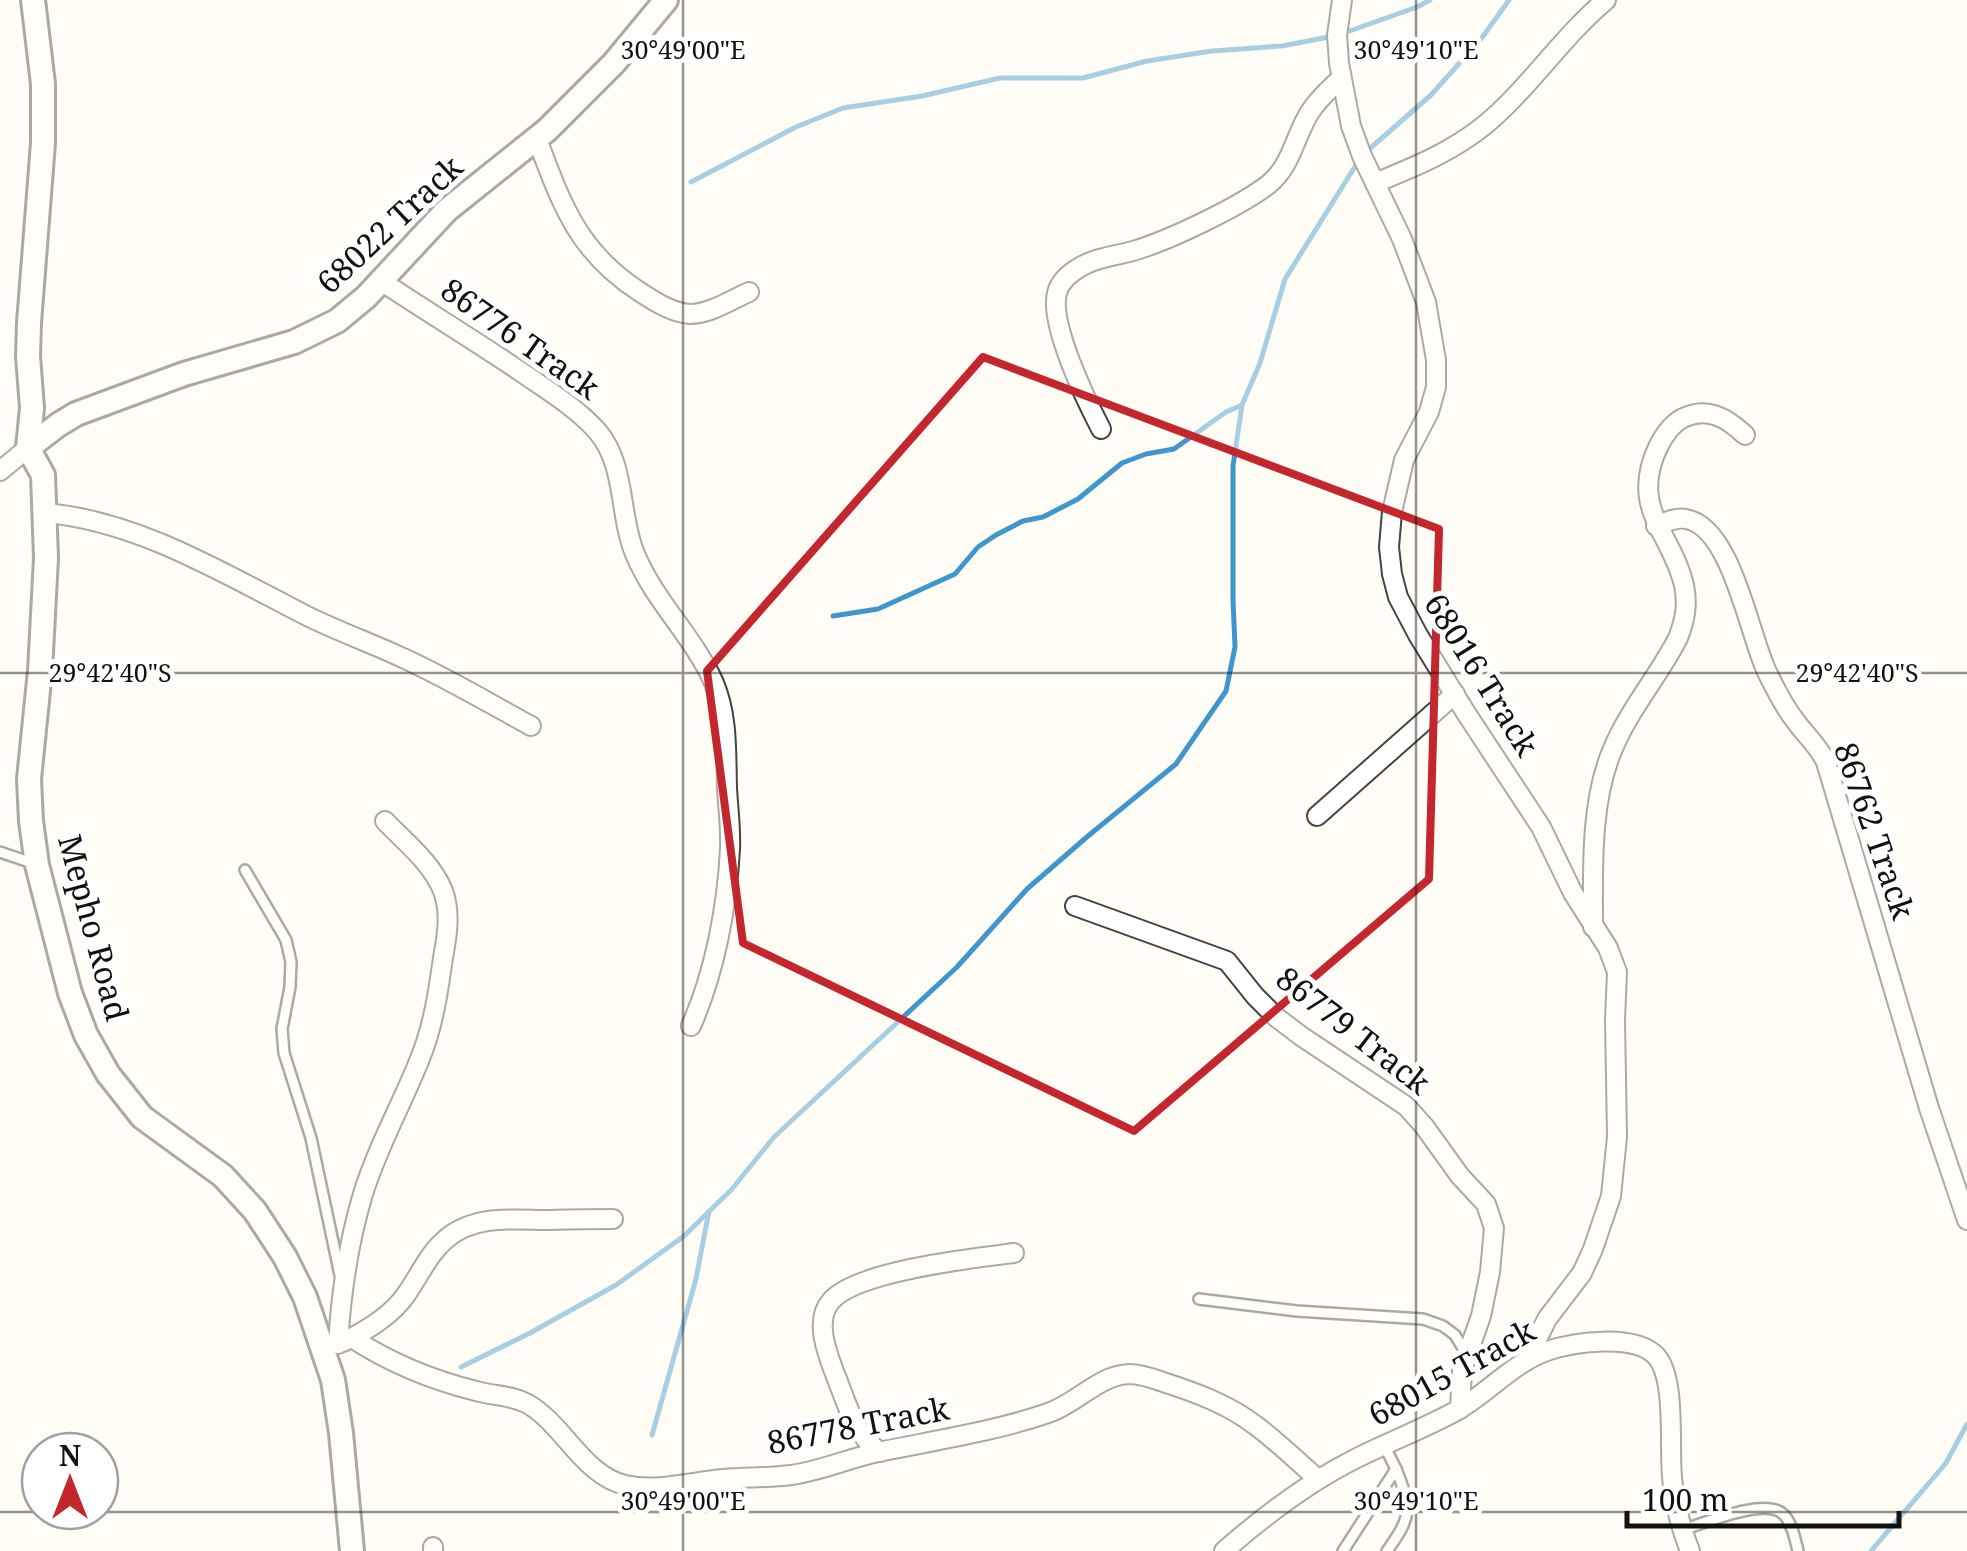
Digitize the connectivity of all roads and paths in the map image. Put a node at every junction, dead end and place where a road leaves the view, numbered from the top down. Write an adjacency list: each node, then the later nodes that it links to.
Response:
1 (33, 0): 12 (street, Mepho Road)
2 (666, 0): 6 (street, 68022 Track)
3 (1342, 0): 5 (street, 68016 Track)
4 (1606, 0): 7 (street)
5 (1341, 78): 7 (street, 68016 Track); 10 (street)
6 (537, 139): 8 (street, 68022 Track); 9 (street)
7 (1375, 183): 16 (street, 68016 Track)
8 (381, 281): 12 (street, 68022 Track); 25 (street, 86776 Track)
9 (748, 292)
10 (1101, 429)
11 (1745, 435): 15 (street)
12 (28, 448): 13 (street, 68022 Track); 14 (street, Mepho Road)
13 (0, 471)
14 (45, 513): 17 (street); 21 (street, Mepho Road)
15 (1656, 526): 24 (street); 27 (street, 86762 Track)
16 (1454, 694): 18 (street); 24 (street, 68016 Track)
17 (531, 726)
18 (1318, 816)
19 (385, 821): 29 (street)
20 (0, 852): 21 (lane)
21 (37, 865): 31 (street, Mepho Road)
22 (246, 870): 29 (lane)
23 (1076, 906): 32 (street, 86779 Track)
24 (1594, 928): 33 (street, 68016 Track)
25 (691, 1026)
26 (613, 1219): 31 (street)
27 (1967, 1220)
28 (1014, 1252): 36 (street)
29 (342, 1288): 31 (street)
30 (1199, 1300): 32 (lane)
31 (338, 1344): 36 (street, 86778 Track); 40 (street, Mepho Road)
32 (1466, 1354): 34 (street, 86779 Track)
33 (1527, 1360): 34 (street, 68015 Track); 39 (street, 68015 Track)
34 (1460, 1408): 35 (street, 68015 Track)
35 (1384, 1445): 37 (lane); 38 (street, 68015 Track)
36 (880, 1452): 38 (street, 86778 Track)
37 (1396, 1469): 42 (lane); 43 (lane)
38 (1318, 1479): 41 (street, 68015 Track)
39 (1682, 1530): 44 (street, 68015 Track); 45 (lane)
40 (352, 1551)
41 (1224, 1551)
42 (1343, 1551)
43 (1386, 1551)
44 (1690, 1551)
45 (1798, 1551)

